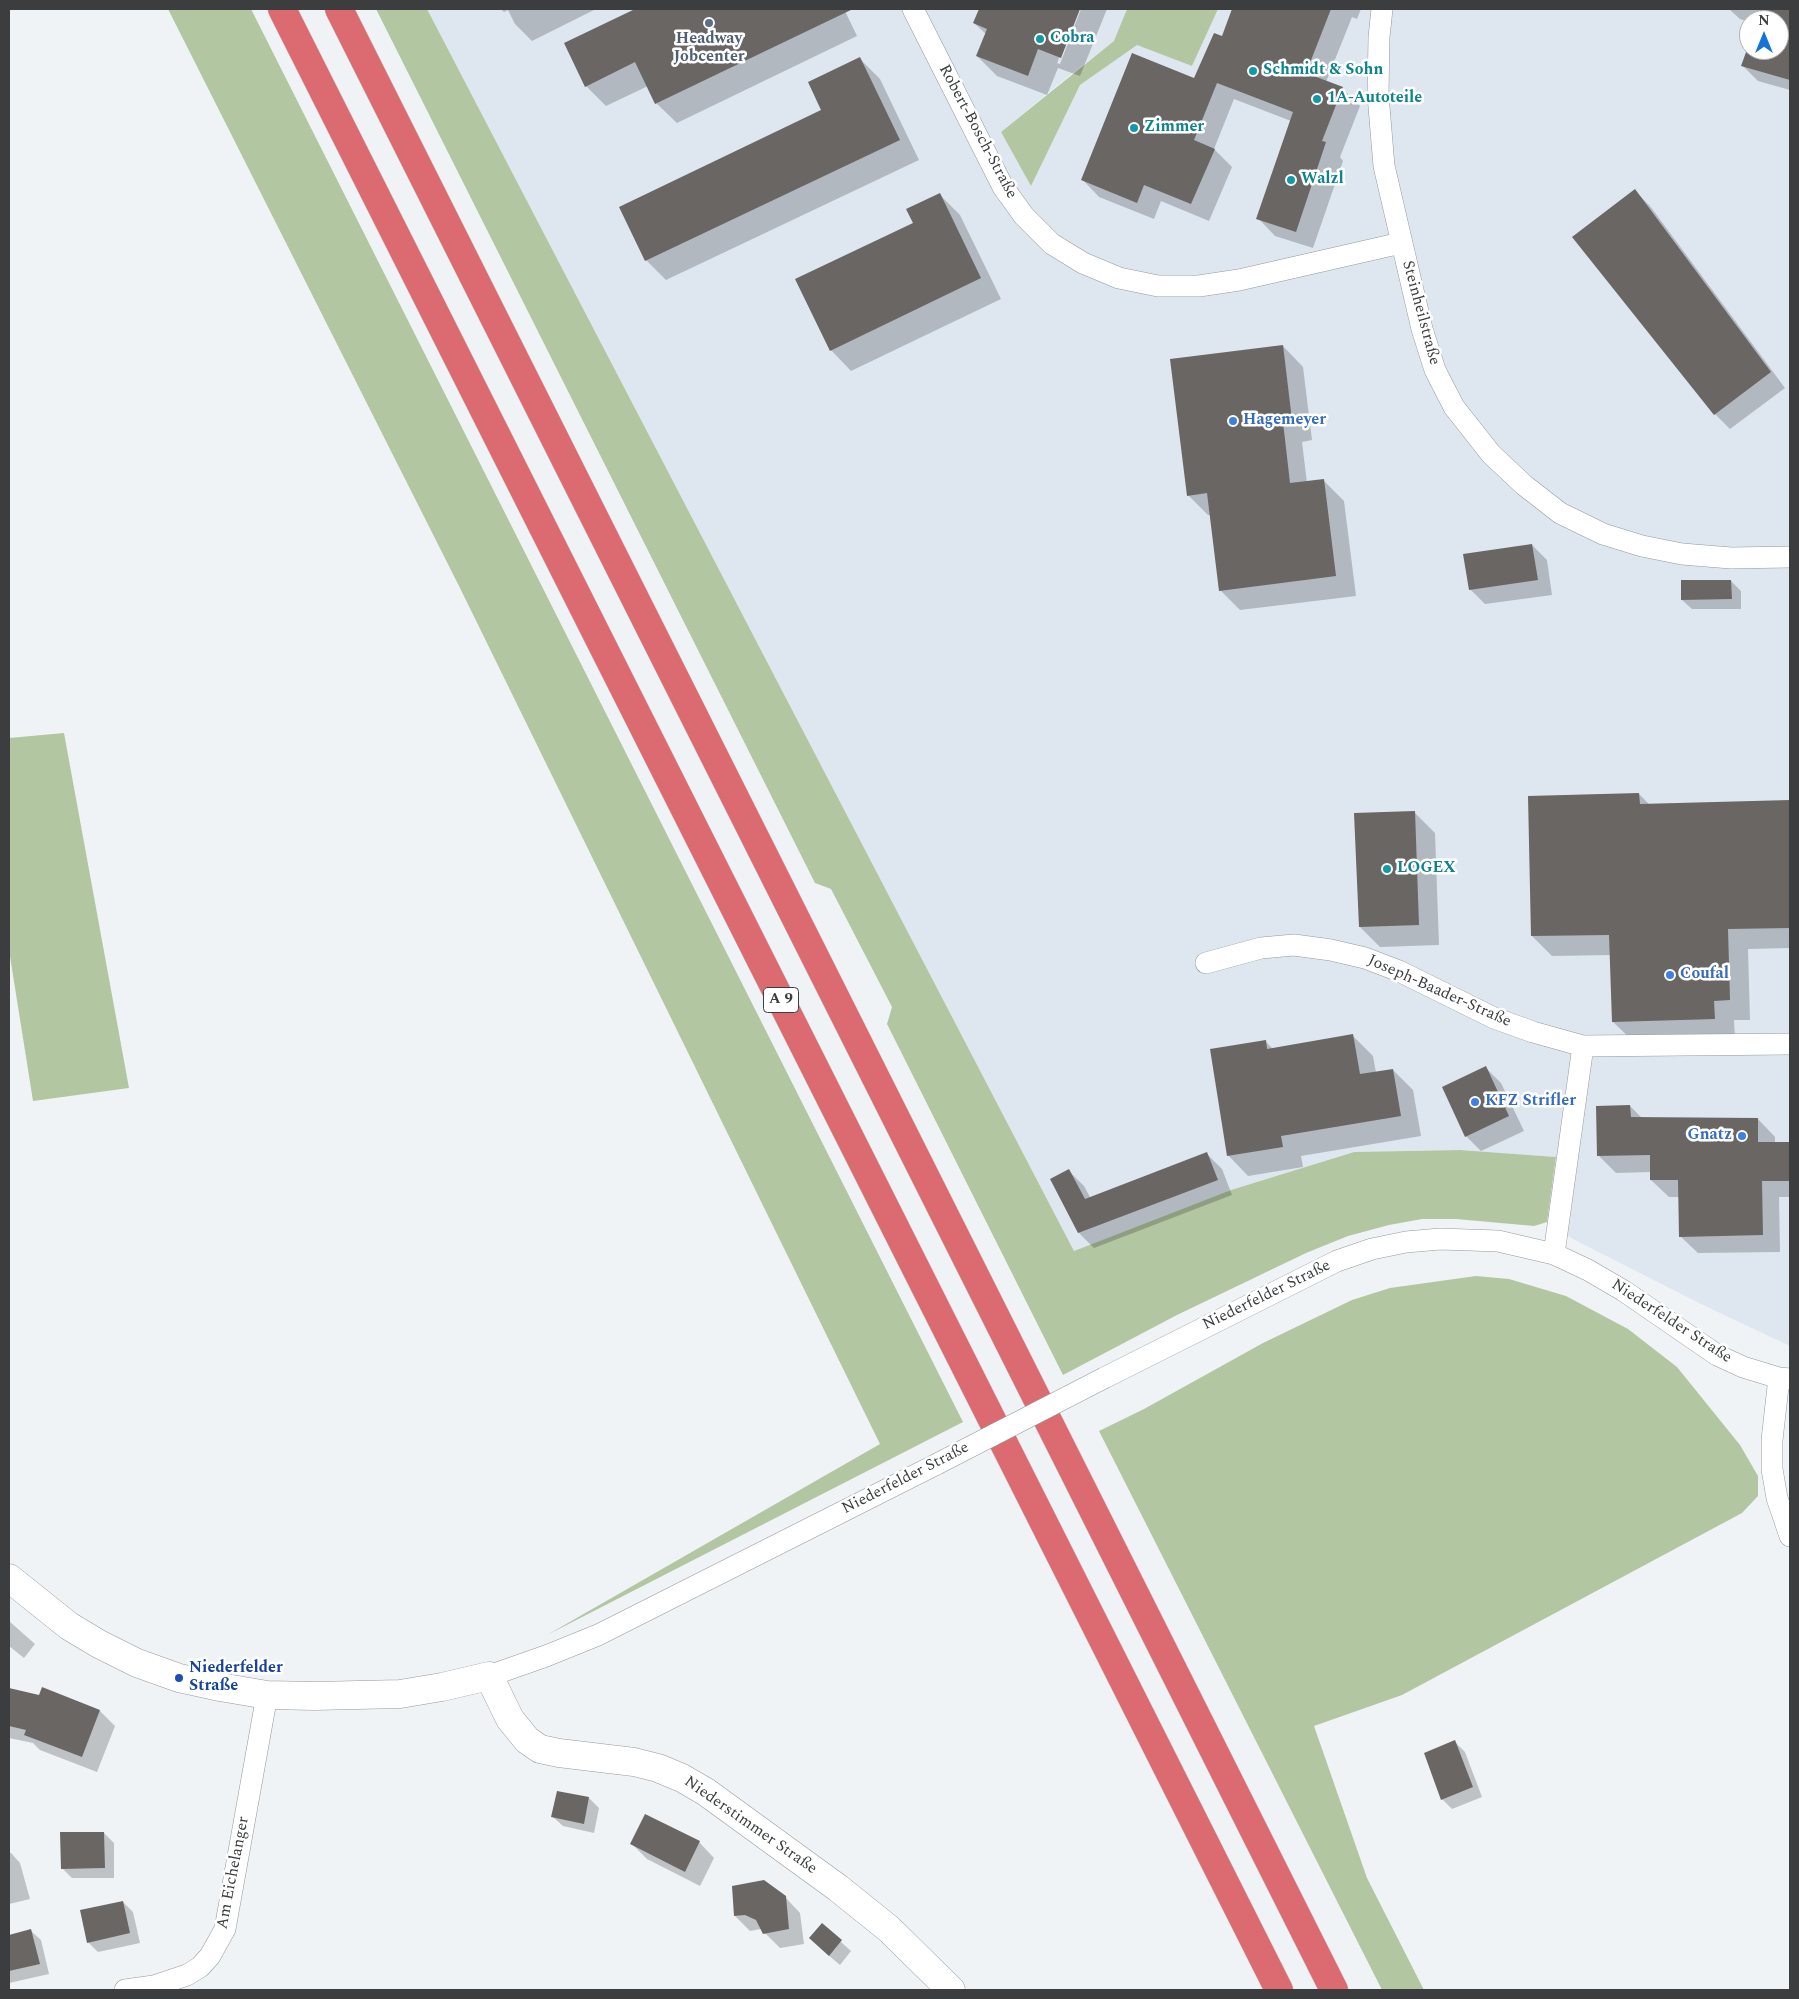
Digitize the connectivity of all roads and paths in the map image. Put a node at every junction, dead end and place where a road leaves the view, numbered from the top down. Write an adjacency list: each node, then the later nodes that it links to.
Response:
1 (282, 9): 19 (highway, A 9)
2 (339, 9): 20 (highway)
3 (913, 9): 5 (street, Robert-Bosch-Straße)
4 (1382, 9): 5 (street, Steinheilstraße)
5 (1402, 243): 6 (street, Steinheilstraße)
6 (1790, 557)
7 (1206, 963): 9 (street, Joseph-Baader-Straße)
8 (1790, 1044): 9 (street, Joseph-Baader-Straße)
9 (1583, 1046): 10 (street)
10 (1554, 1254): 11 (street, Niederfelder Straße); 14 (street, Niederfelder Straße, bridge)
11 (1785, 1379): 12 (street)
12 (1790, 1536)
13 (9, 1578): 15 (street, Niederfelder Straße)
14 (489, 1676): 15 (street, Niederfelder Straße); 18 (street, Niederstimmer Straße)
15 (267, 1694): 16 (street, Am Eichelanger)
16 (155, 1988): 17 (street, Am Eichelanger)
17 (125, 1990)
18 (951, 1990)
19 (1279, 1990)
20 (1334, 1990)

